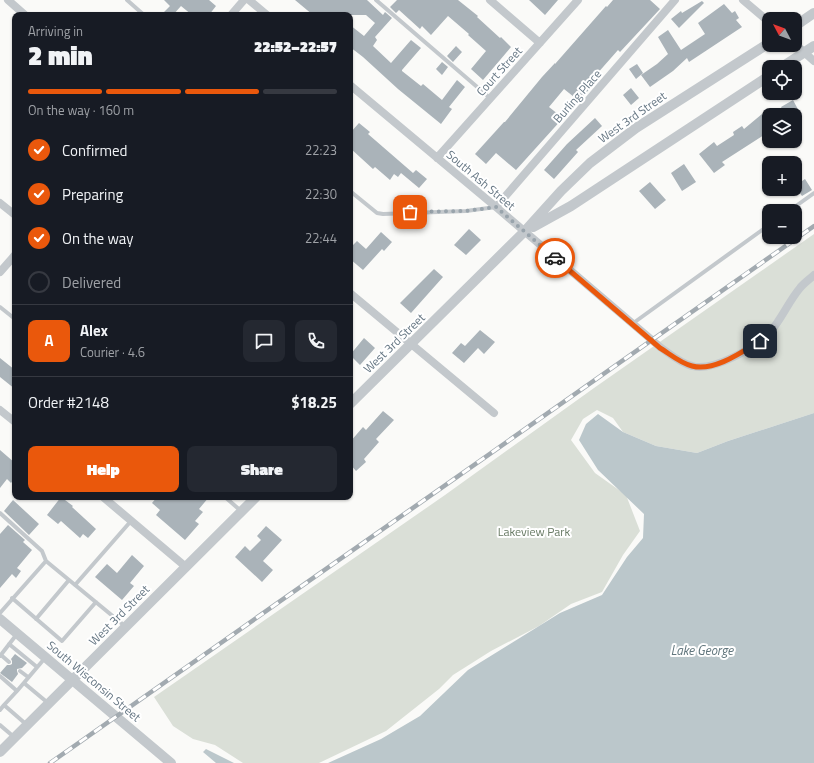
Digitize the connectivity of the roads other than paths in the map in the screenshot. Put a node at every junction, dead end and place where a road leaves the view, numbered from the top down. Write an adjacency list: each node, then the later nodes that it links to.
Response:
1 (8, 0): 10 (street)
2 (127, 0): 11 (lane)
3 (244, 0): 12 (street)
4 (249, 0): 13 (street)
5 (376, 0): 25 (lane)
6 (490, 0): 17 (street)
7 (578, 0): 17 (street, Court Street)
8 (675, 0): 31 (street, Burling Place)
9 (743, 0): 15 (street)
10 (22, 12)
11 (141, 12)
12 (234, 12)
13 (263, 12)
14 (814, 13): 16 (street)
15 (762, 16)
16 (802, 21)
17 (540, 43): 25 (street, Court Street)
18 (814, 46): 20 (street)
19 (762, 47): 34 (street, West 3rd Street)
20 (804, 52): 21 (street); 22 (street)
21 (792, 60)
22 (814, 61)
23 (762, 81): 34 (street, West 3rd Street)
24 (353, 88): 26 (street, South Ash Street)
25 (491, 98): 26 (street, Court Street)
26 (437, 158): 31 (street, South Ash Street)
27 (814, 193): 30 (lane)
28 (353, 194): 31 (lane)
29 (0, 203): 32 (street)
30 (799, 204)
31 (496, 207): 34 (street, South Ash Street)
32 (12, 213)
33 (762, 230): 41 (lane)
34 (524, 232): 41 (street, South Ash Street); 42 (street, West 3rd Street)
35 (12, 258): 36 (street)
36 (0, 272)
37 (814, 275): 41 (street, South Ash Street)
38 (353, 296): 42 (street)
39 (0, 307): 40 (lane)
40 (12, 317)
41 (632, 324)
42 (411, 345): 43 (street, West 3rd Street); 45 (street)
43 (353, 398)
44 (0, 410): 46 (street)
45 (494, 413)
46 (12, 420)
47 (107, 500): 52 (street)
48 (229, 500): 50 (lane)
49 (253, 500): 50 (street, West 3rd Street)
50 (242, 511): 54 (street, West 3rd Street)
51 (0, 513): 53 (lane)
52 (132, 521): 54 (street); 56 (lane)
53 (46, 561): 55 (lane); 57 (lane)
54 (186, 567): 62 (street, West 3rd Street)
55 (69, 580): 56 (lane); 61 (lane)
56 (75, 585): 58 (lane)
57 (12, 598): 59 (lane); 61 (lane)
58 (96, 602): 61 (lane); 62 (lane)
59 (0, 613)
60 (0, 619): 63 (street, South Wisconsin Street)
61 (36, 619)
62 (126, 627): 72 (street, West 3rd Street)
63 (17, 634): 64 (lane); 66 (street, South Wisconsin Street)
64 (9, 644): 65 (lane); 68 (lane)
65 (0, 655): 67 (lane)
66 (45, 658): 68 (lane); 72 (street, South Wisconsin Street)
67 (9, 662)
68 (37, 667): 71 (lane)
69 (20, 671): 71 (lane)
70 (0, 676): 74 (lane)
71 (28, 677): 73 (lane)
72 (72, 680): 75 (street, West 3rd Street); 82 (street, South Wisconsin Street)
73 (24, 682): 74 (lane); 75 (lane)
74 (17, 690): 76 (lane)
75 (49, 704): 79 (street, West 3rd Street)
76 (4, 705): 77 (lane); 79 (lane)
77 (0, 710)
78 (0, 725): 80 (lane)
79 (27, 726): 80 (street, West 3rd Street)
80 (14, 738): 81 (street, West 3rd Street)
81 (0, 752)
82 (170, 763)

